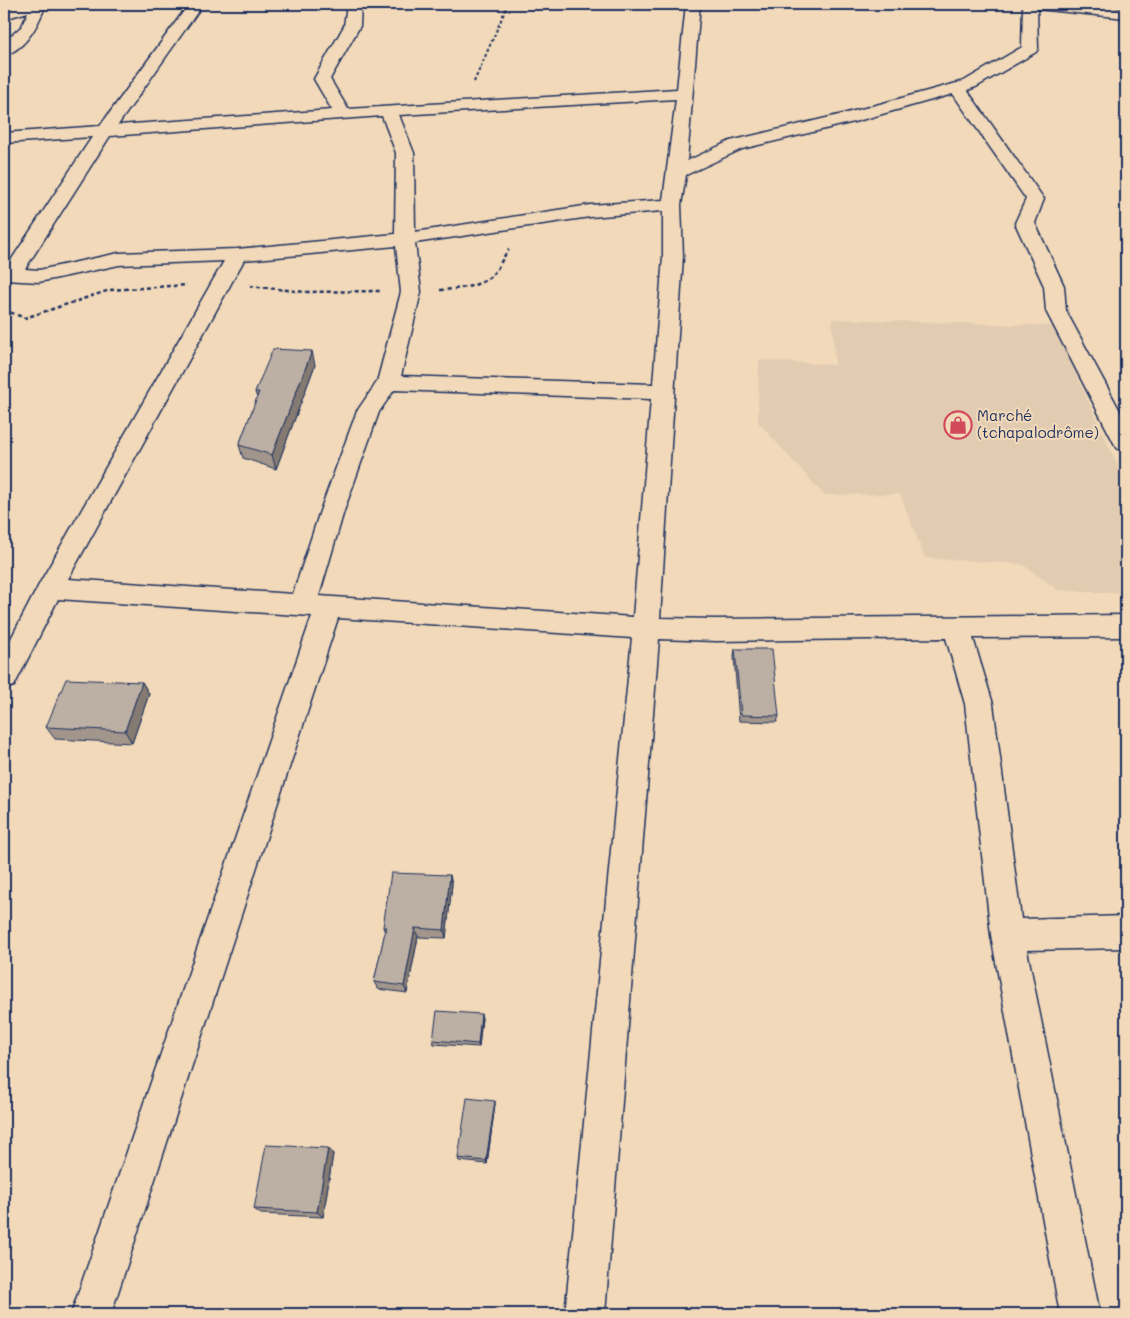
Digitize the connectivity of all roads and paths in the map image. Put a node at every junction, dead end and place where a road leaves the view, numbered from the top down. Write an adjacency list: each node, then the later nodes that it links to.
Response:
1 (39, 4): 8 (street); 9 (street)
2 (196, 4): 15 (street)
3 (354, 4): 14 (street)
4 (508, 4): 12 (path)
5 (693, 4): 11 (street)
6 (1031, 4): 7 (street); 10 (street)
7 (1126, 13)
8 (4, 14)
9 (4, 50)
10 (957, 88): 17 (street); 24 (street)
11 (684, 93): 12 (street); 17 (street)
12 (459, 106): 13 (street)
13 (389, 112): 14 (street); 19 (street)
14 (342, 114): 15 (street)
15 (104, 132): 16 (street); 21 (street)
16 (4, 138)
17 (677, 172): 18 (street)
18 (672, 205): 19 (street); 23 (street)
19 (406, 239): 20 (street); 22 (street)
20 (237, 255): 21 (street); 25 (street)
21 (8, 274)
22 (388, 383): 23 (street); 26 (street)
23 (664, 392): 30 (street)
24 (1126, 443)
25 (50, 588): 26 (street); 29 (street)
26 (316, 605): 30 (street); 35 (street)
27 (1126, 626): 28 (street)
28 (956, 627): 30 (street); 34 (street)
29 (30, 628): 31 (street); 32 (street)
30 (646, 628): 36 (street)
31 (4, 634)
32 (4, 678)
33 (1126, 932): 34 (street)
34 (1008, 935): 37 (street)
35 (90, 1314)
36 (585, 1314)
37 (1080, 1314)

